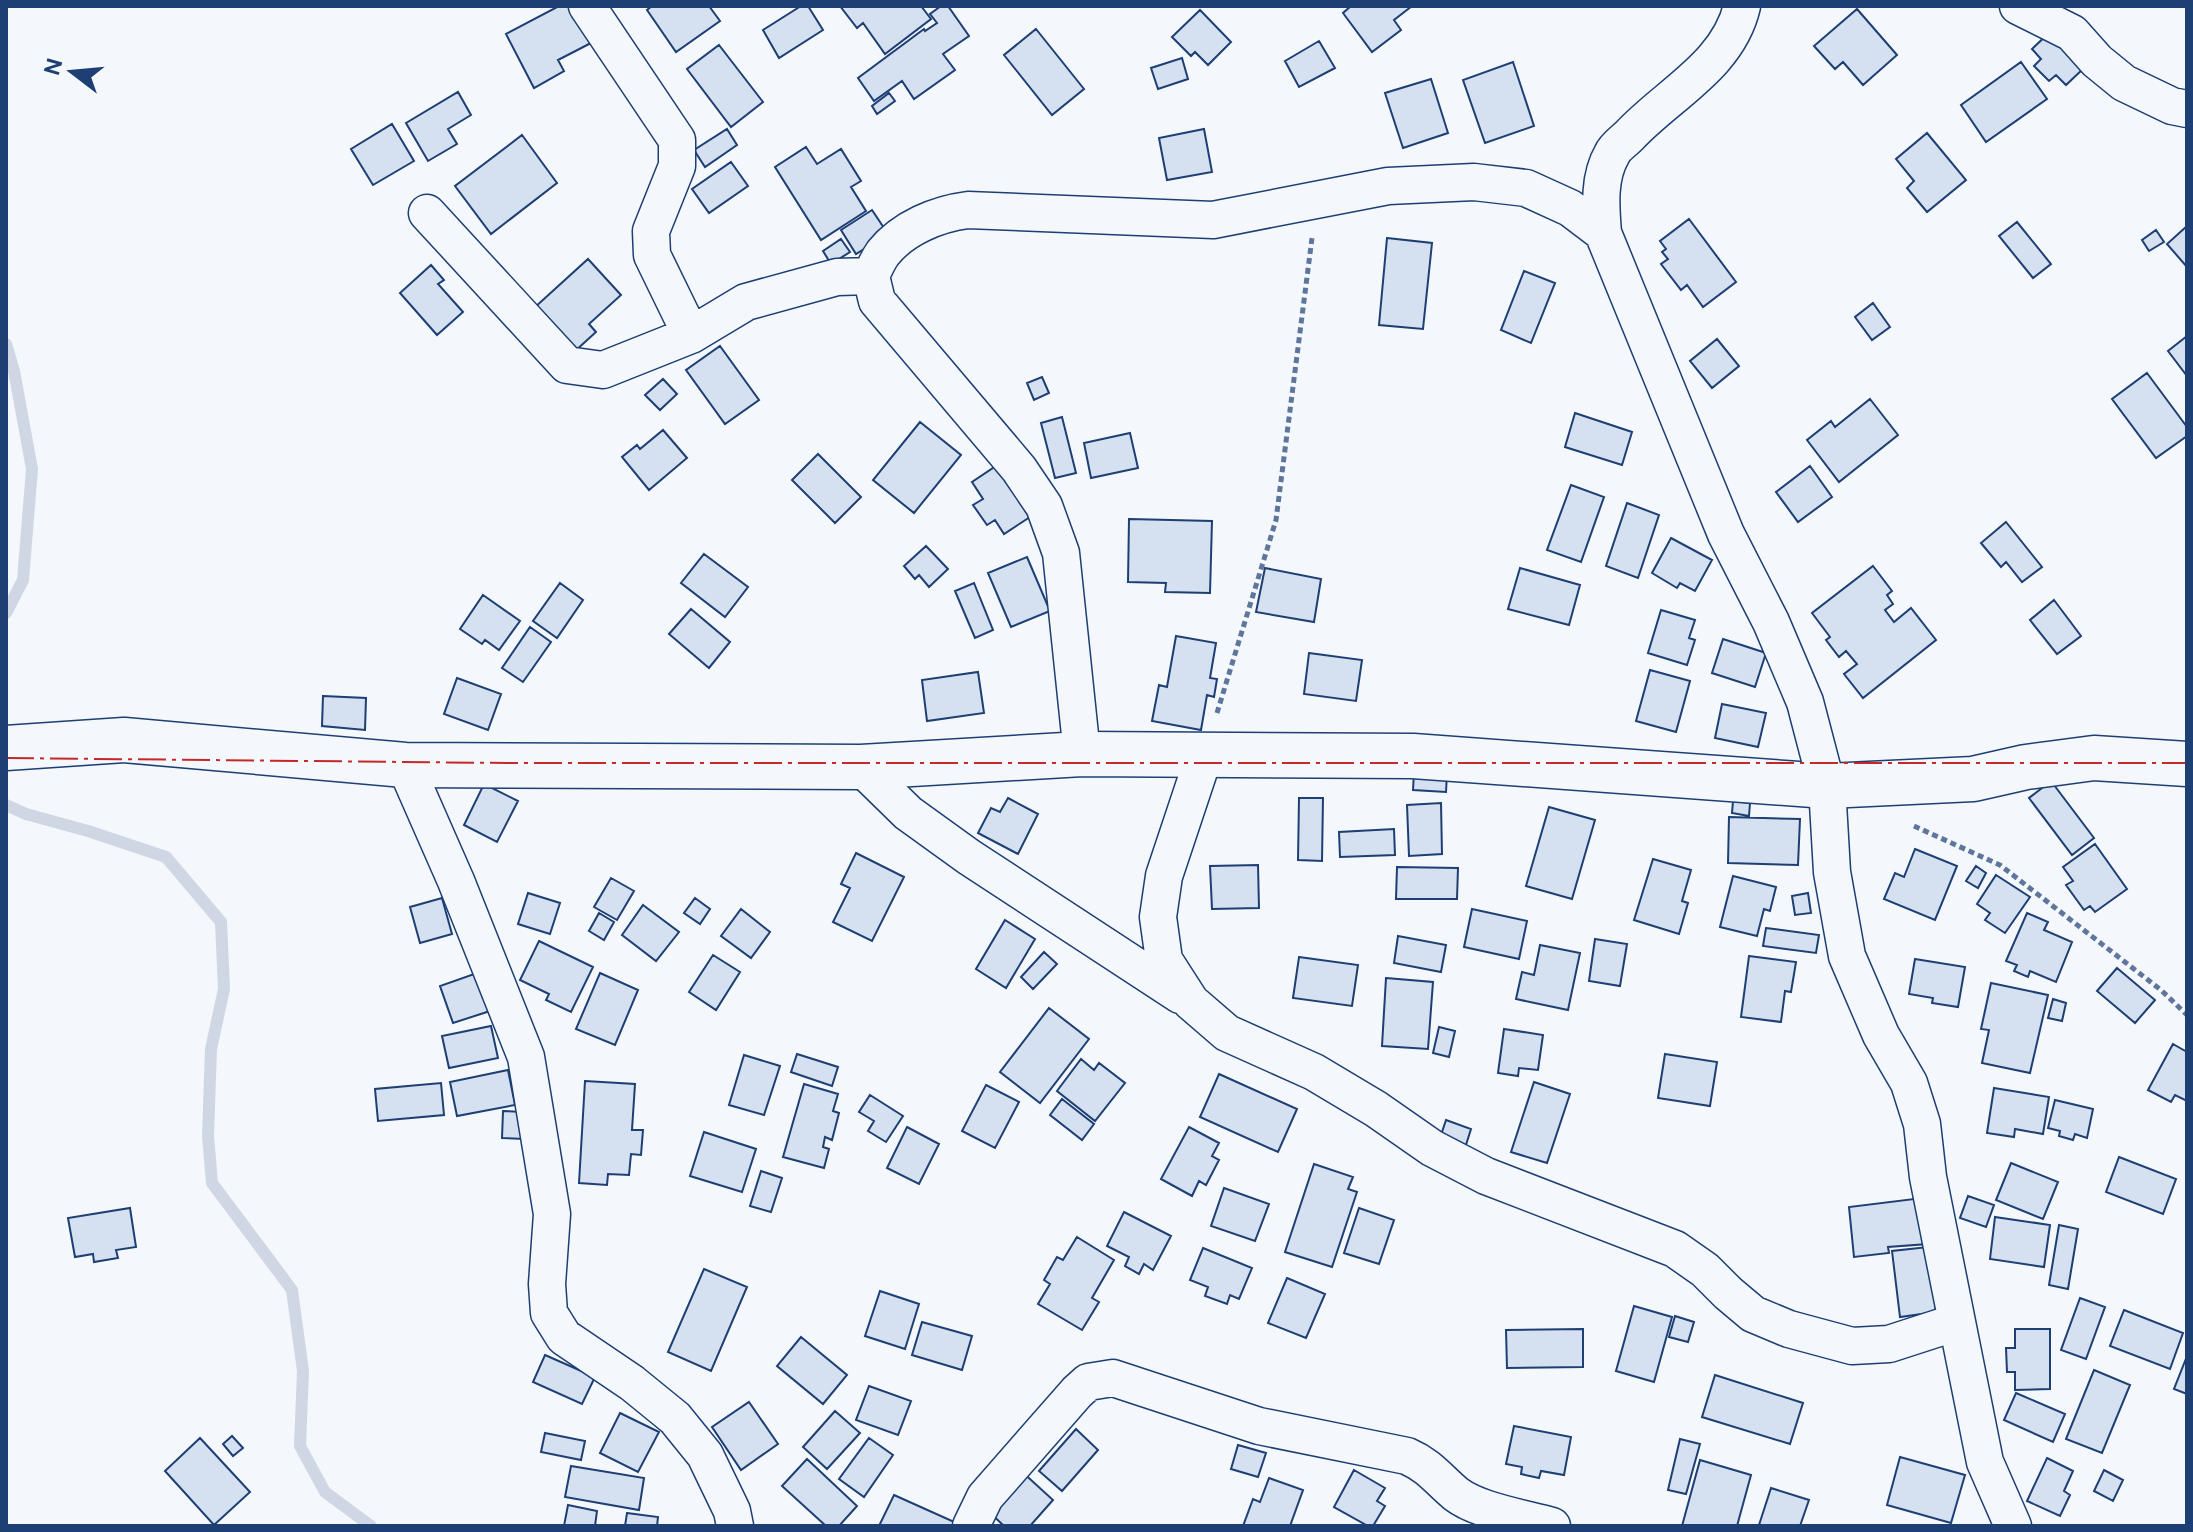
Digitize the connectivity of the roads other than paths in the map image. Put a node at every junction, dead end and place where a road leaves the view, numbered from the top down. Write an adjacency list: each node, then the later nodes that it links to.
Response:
1 (587, 6): 8 (street)
2 (1742, 6): 6 (street)
3 (2018, 6): 4 (street)
4 (2187, 109)
5 (427, 213): 8 (street)
6 (1603, 233): 7 (street); 15 (street)
7 (871, 276): 8 (street); 10 (street)
8 (691, 335)
9 (6, 748): 13 (street)
10 (1082, 754): 11 (street); 14 (street)
11 (1204, 756): 15 (street); 16 (street)
12 (2187, 764): 15 (street)
13 (405, 765): 14 (street); 18 (street)
14 (861, 767): 16 (street)
15 (1827, 786): 17 (street)
16 (1191, 1002): 17 (street)
17 (1957, 1322): 21 (street)
18 (735, 1526)
19 (971, 1526): 20 (street)
20 (1552, 1526)
21 (2013, 1526)

